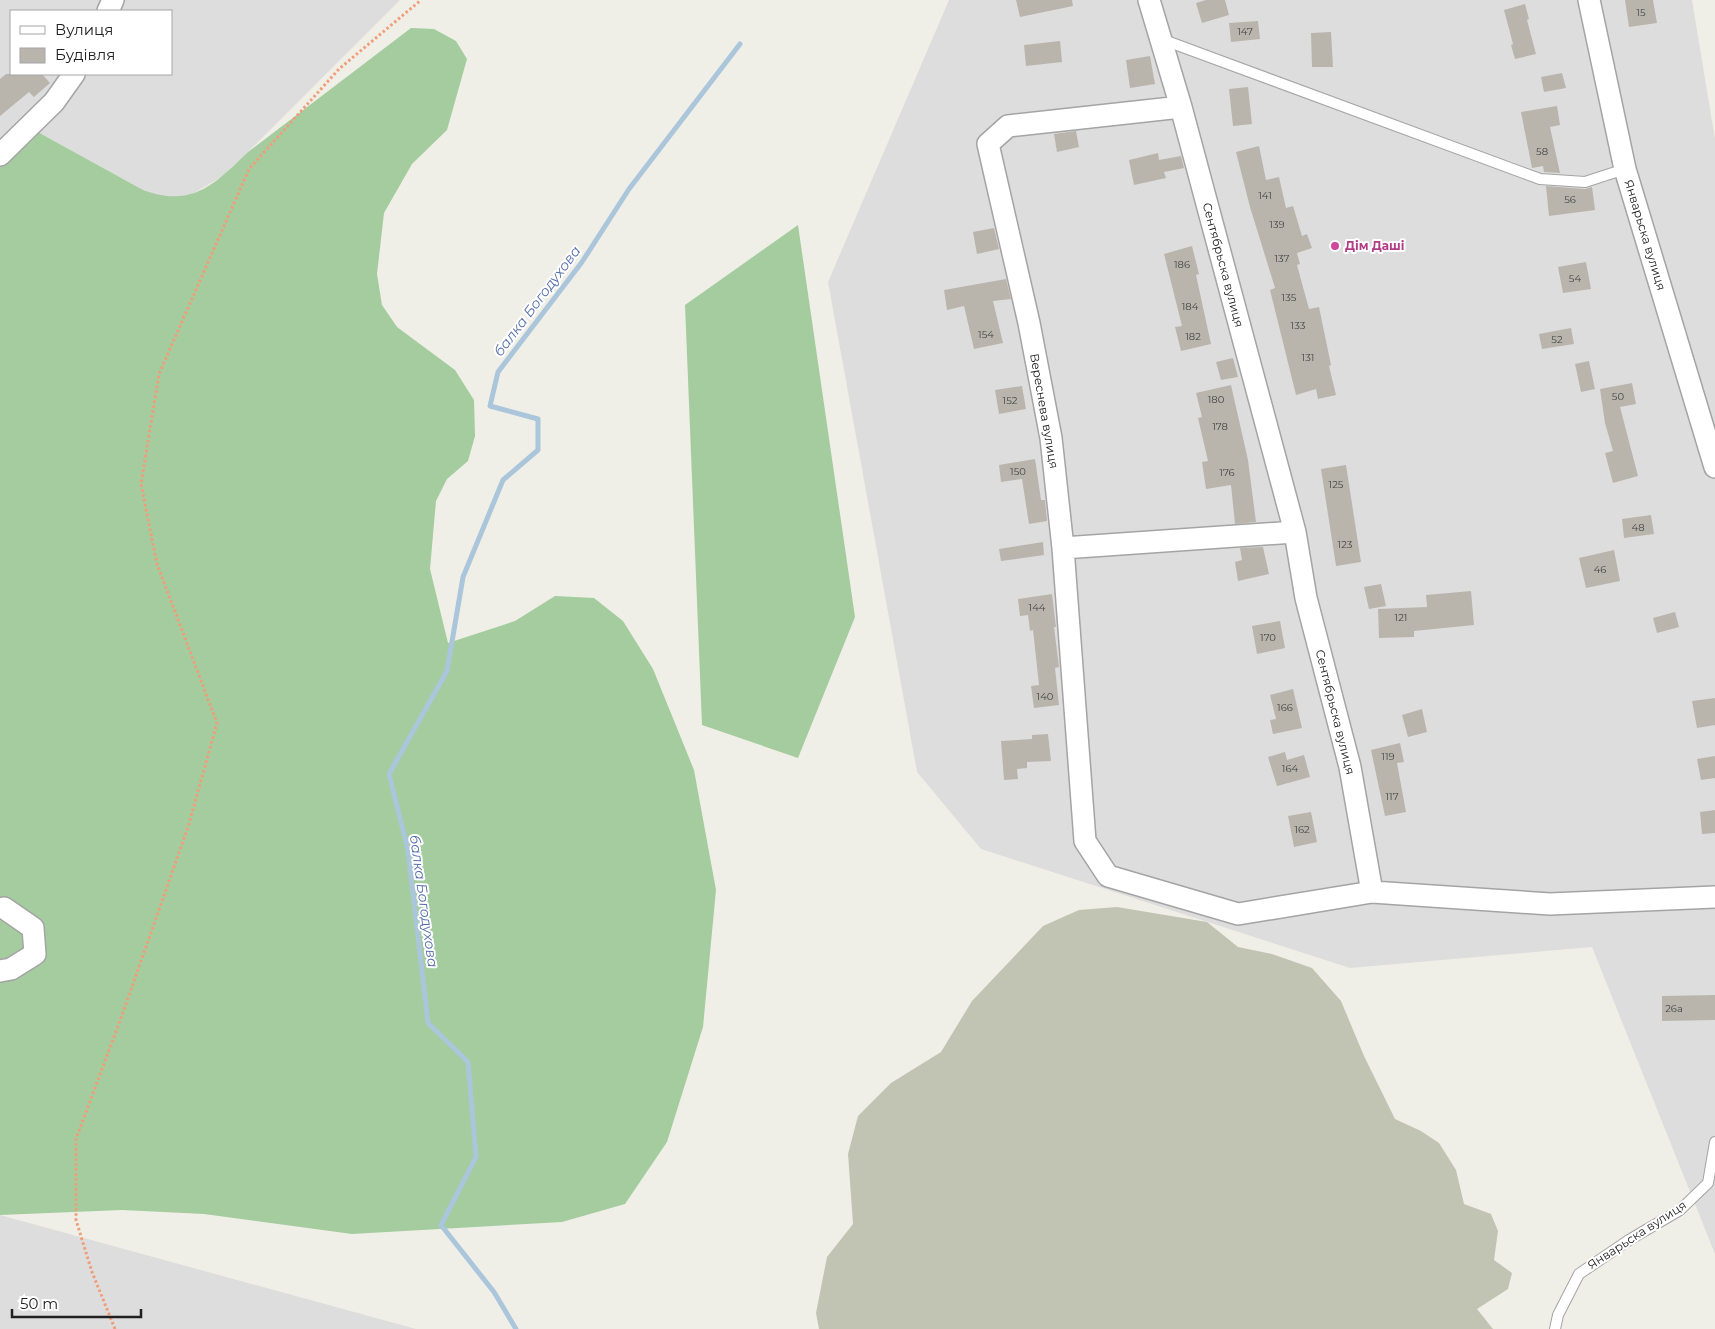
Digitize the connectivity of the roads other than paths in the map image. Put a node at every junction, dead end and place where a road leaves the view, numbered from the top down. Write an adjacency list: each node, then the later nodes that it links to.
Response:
1 (1149, 0): 3 (street, Сентябрьска вулиця)
2 (1589, 0): 7 (street, Январьска вулиця)
3 (1160, 38): 5 (street, Сентябрьска вулиця); 7 (lane)
4 (73, 75): 6 (street)
5 (1180, 107): 9 (street, Сентябрьска вулиця); 10 (street, Вереснева вулиця)
6 (0, 155)
7 (1626, 169): 8 (street, Январьска вулиця)
8 (1715, 467)
9 (1294, 532): 10 (street); 11 (street, Сентябрьска вулиця)
10 (1062, 548): 11 (street, Вереснева вулиця)
11 (1372, 892): 12 (street)
12 (1715, 896)
13 (4, 908): 14 (street)
14 (0, 971)
15 (1715, 1142): 16 (lane, Январьска вулиця)
16 (1555, 1329)

